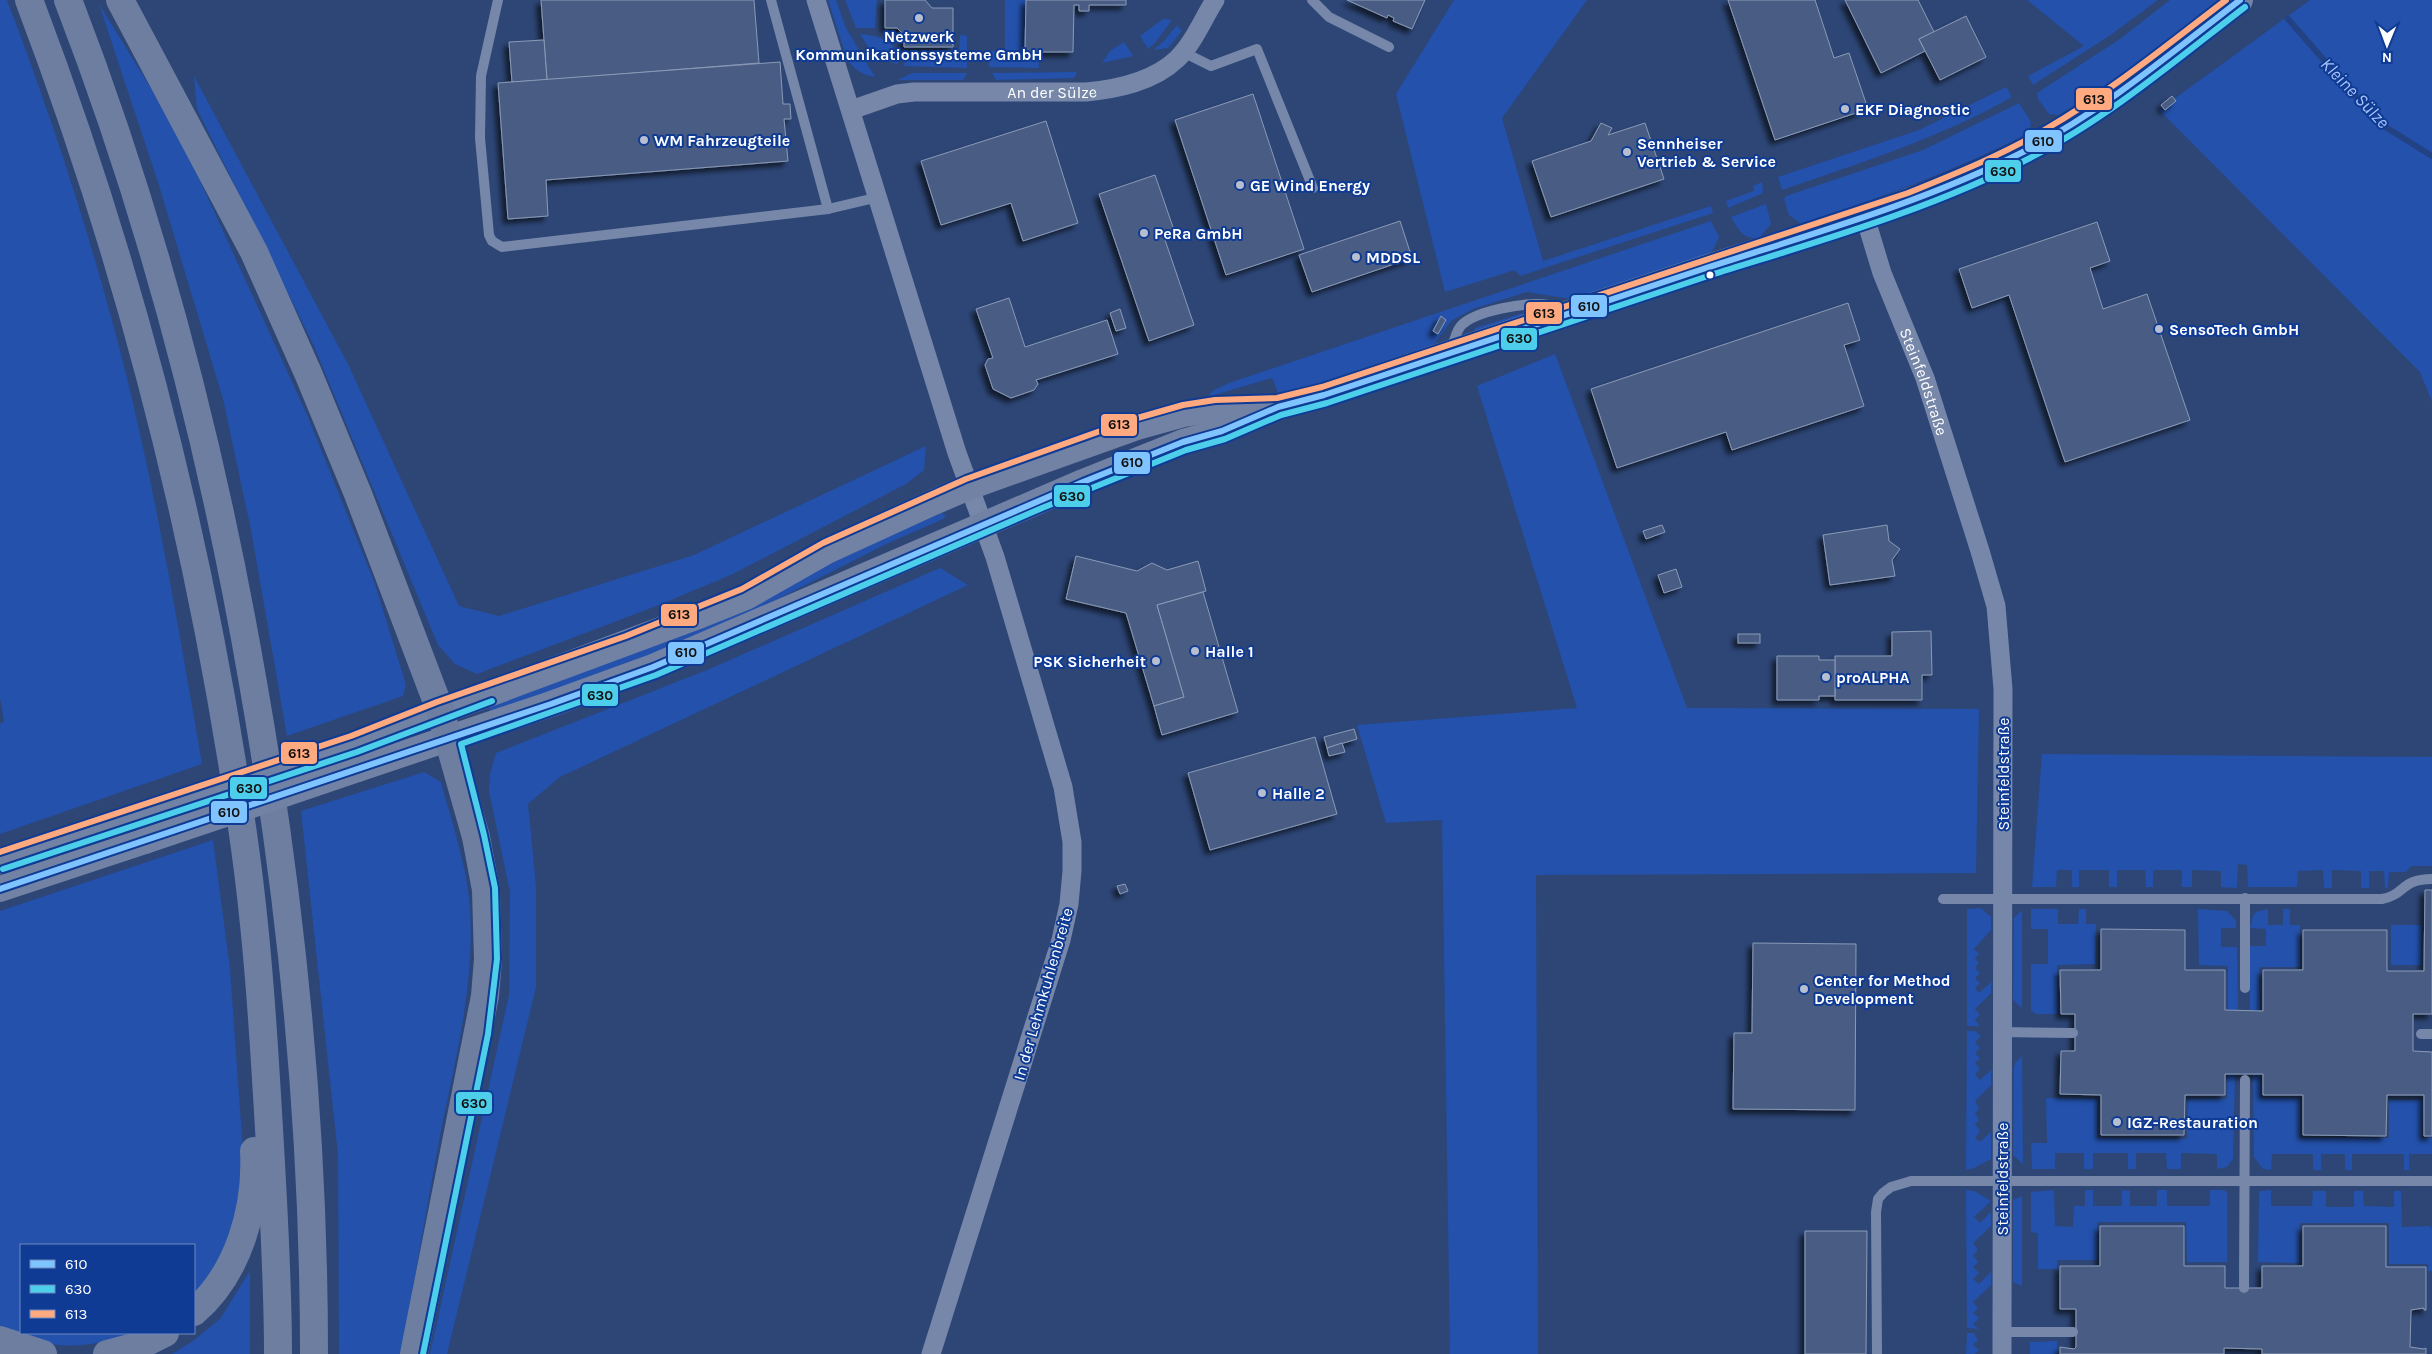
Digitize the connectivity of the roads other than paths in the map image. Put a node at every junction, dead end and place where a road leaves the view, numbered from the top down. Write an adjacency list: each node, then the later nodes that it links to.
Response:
1 (29, 0): 30 (highway)
2 (68, 0): 48 (highway)
3 (120, 0): 20 (highway)
4 (498, 0): 15 (lane)
5 (771, 0): 15 (lane)
6 (816, 0): 12 (street)
7 (1215, 0): 11 (street, An der Sülze)
8 (1312, 0): 10 (lane)
9 (2240, 0): 16 (main road)
10 (1389, 47)
11 (1183, 52): 12 (street, An der Sülze); 13 (lane)
12 (851, 110): 14 (street)
13 (1313, 188)
14 (879, 197): 15 (lane); 18 (street)
15 (828, 209)
16 (1865, 217): 17 (main road); 26 (street, Steinfeldstraße)
17 (1278, 406): 18 (main road); 19 (main road)
18 (969, 487): 19 (street, In der Lehmkuhlenbreite); 20 (main road)
19 (983, 524): 21 (main road); 50 (street, In der Lehmkuhlenbreite)
20 (440, 710): 21 (highway); 22 (main road)
21 (450, 738): 22 (main road); 49 (highway)
22 (356, 756): 23 (main road, bridge); 25 (main road, bridge)
23 (0, 861)
24 (2432, 879): 27 (lane)
25 (0, 889)
26 (2003, 898): 27 (lane); 28 (lane); 31 (street, Steinfeldstraße)
27 (2245, 898): 29 (lane)
28 (1943, 899)
29 (2245, 988)
30 (263, 1026): 40 (highway); 47 (highway)
31 (2002, 1032): 32 (lane); 36 (street, Steinfeldstraße)
32 (2073, 1033)
33 (2421, 1034): 34 (lane)
34 (2432, 1034)
35 (2245, 1080): 37 (lane)
36 (2002, 1179): 37 (lane); 41 (street, Steinfeldstraße); 51 (lane)
37 (2244, 1180): 38 (lane); 39 (lane)
38 (2432, 1181)
39 (2244, 1288)
40 (195, 1311)
41 (2002, 1332): 42 (lane); 52 (street, Steinfeldstraße)
42 (2073, 1332)
43 (163, 1334): 46 (highway)
44 (0, 1340): 45 (highway)
45 (43, 1354)
46 (107, 1354)
47 (278, 1354)
48 (314, 1354)
49 (414, 1354)
50 (931, 1354)
51 (1877, 1354)
52 (2002, 1354)

